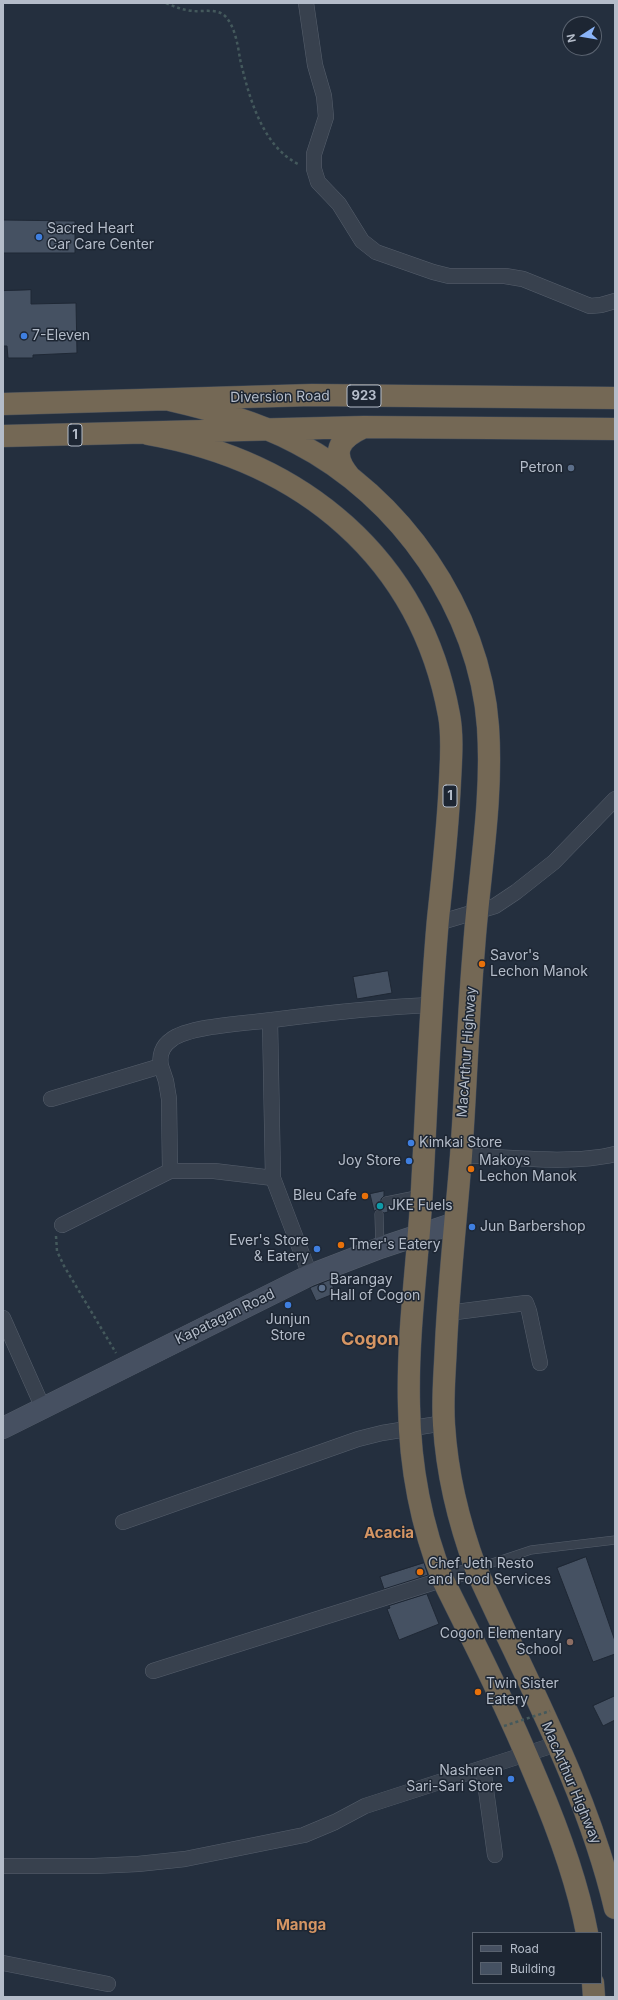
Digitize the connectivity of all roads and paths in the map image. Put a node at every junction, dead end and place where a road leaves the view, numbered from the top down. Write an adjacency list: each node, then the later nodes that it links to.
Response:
1 (166, 3): 3 (path)
2 (306, 3): 3 (street)
3 (314, 170): 4 (street)
4 (615, 301)
5 (615, 398): 6 (highway, Diversion Road / 923)
6 (170, 400): 7 (highway, Diversion Road / 923); 10 (highway, MacArthur Highway)
7 (3, 404)
8 (364, 427): 9 (highway, 923); 10 (highway, 923); 13 (highway)
9 (615, 429)
10 (269, 430): 11 (highway, 923); 13 (highway, MacArthur Highway)
11 (148, 434): 12 (highway, 1); 16 (highway, 1)
12 (3, 436)
13 (351, 478): 15 (highway, MacArthur Highway)
14 (615, 799): 15 (street)
15 (477, 913): 16 (street); 22 (highway, MacArthur Highway)
16 (438, 923): 17 (highway, 1)
17 (432, 1005): 18 (street); 25 (highway, 1)
18 (270, 1020): 19 (street); 24 (street)
19 (161, 1066): 20 (street); 23 (street)
20 (51, 1099)
21 (615, 1154): 22 (street)
22 (461, 1155): 28 (highway, MacArthur Highway)
23 (170, 1171): 24 (street); 29 (street)
24 (273, 1178): 32 (street)
25 (422, 1193): 26 (lane); 30 (highway, 1)
26 (386, 1201)
27 (380, 1214): 31 (lane)
28 (455, 1223): 30 (main road, Kapatagan Road); 33 (highway, MacArthur Highway)
29 (62, 1225): 36 (path)
30 (418, 1235): 31 (main road, Kapatagan Road); 40 (highway, 1)
31 (380, 1248): 32 (main road, Kapatagan Road)
32 (310, 1275): 36 (main road, Kapatagan Road)
33 (448, 1313): 35 (street); 38 (highway, MacArthur Highway)
34 (4, 1326): 37 (street)
35 (540, 1363)
36 (124, 1367): 37 (main road, Kapatagan Road)
37 (43, 1408): 39 (main road, Kapatagan Road)
38 (444, 1423): 40 (street); 43 (highway, MacArthur Highway)
39 (3, 1428)
40 (410, 1428): 41 (street); 44 (highway, 1)
41 (123, 1522)
42 (615, 1540): 43 (lane)
43 (476, 1569): 44 (street); 48 (highway, MacArthur Highway)
44 (442, 1580): 45 (street); 49 (highway, 1)
45 (153, 1671)
46 (550, 1710): 47 (path, bridge)
47 (504, 1726)
48 (557, 1744): 49 (street); 53 (highway, MacArthur Highway)
49 (526, 1755): 50 (street); 54 (highway, 1)
50 (483, 1768): 51 (street); 52 (street)
51 (495, 1855)
52 (3, 1866)
53 (615, 1908)
54 (586, 1932)
55 (3, 1963): 56 (street)
56 (108, 1984)
57 (593, 1984): 58 (highway)
58 (594, 1997)

